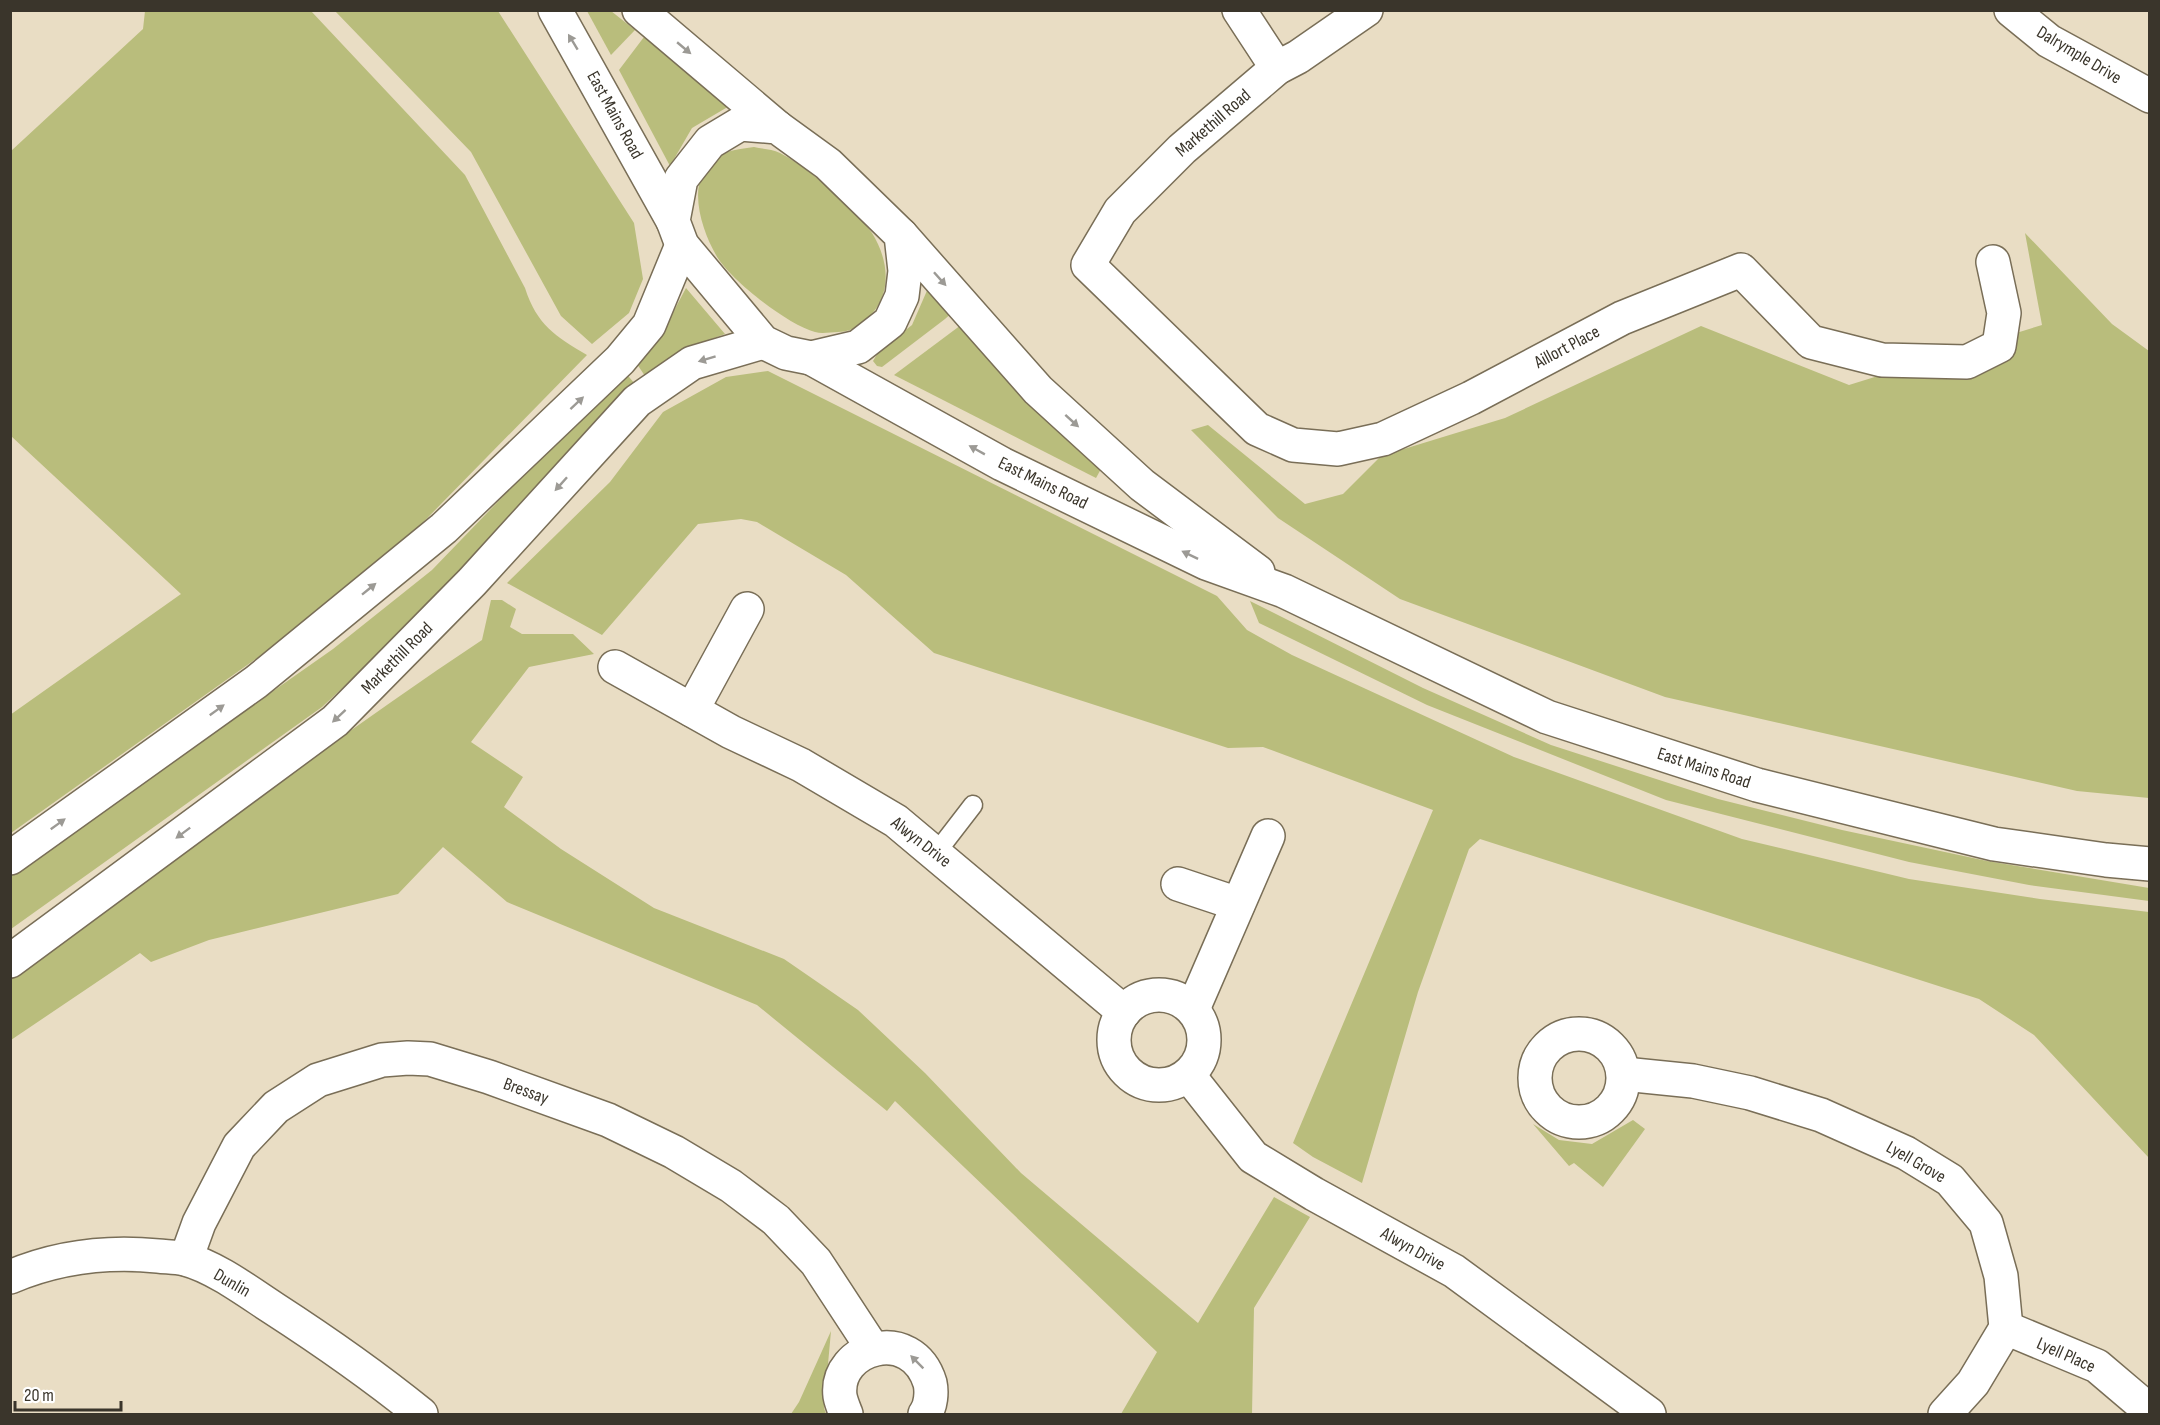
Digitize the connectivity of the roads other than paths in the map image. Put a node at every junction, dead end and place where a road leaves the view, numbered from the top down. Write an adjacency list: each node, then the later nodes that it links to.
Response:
1 (555, 10): 9 (street, East Mains Road, one-way to 1)
2 (639, 10): 8 (street, one-way to 8)
3 (1239, 10): 6 (street)
4 (1366, 10): 6 (street, Markethill Road)
5 (2011, 10): 7 (street, Dalrymple Drive)
6 (1277, 68): 12 (street, Markethill Road)
7 (2150, 96)
8 (777, 127): 9 (street); 10 (street, East Mains Road)
9 (678, 233): 13 (street, East Mains Road); 22 (street, one-way to 9)
10 (901, 235): 14 (street); 15 (street, East Mains Road, one-way to 15)
11 (1993, 262): 12 (street, Aillort Place)
12 (1088, 265)
13 (763, 342): 14 (street); 26 (street, Markethill Road, one-way to 26)
14 (811, 358): 15 (street, East Mains Road, one-way to 14)
15 (1284, 591): 23 (street, East Mains Road)
16 (747, 609): 18 (street)
17 (615, 667): 18 (street, Alwyn Drive)
18 (692, 710): 21 (street, Alwyn Drive)
19 (973, 805): 21 (lane)
20 (1268, 836): 25 (street)
21 (936, 854): 28 (street, Alwyn Drive)
22 (10, 858)
23 (2150, 864)
24 (1178, 884): 25 (street)
25 (1238, 904): 27 (street)
26 (10, 961)
27 (1193, 1010): 28 (street); 30 (street)
28 (1124, 1011): 30 (street)
29 (1624, 1074): 33 (street, Lyell Grove)
30 (1189, 1076): 39 (street, Alwyn Drive)
31 (186, 1259): 32 (street, Dunlin); 34 (street, Bressay); 36 (street, Dunlin)
32 (10, 1277)
33 (2006, 1328): 35 (street, Lyell Place); 40 (street)
34 (873, 1349): 37 (street); 38 (street, one-way to 34)
35 (2150, 1411)
36 (421, 1414)
37 (846, 1414)
38 (925, 1414)
39 (1649, 1414)
40 (1945, 1414)

